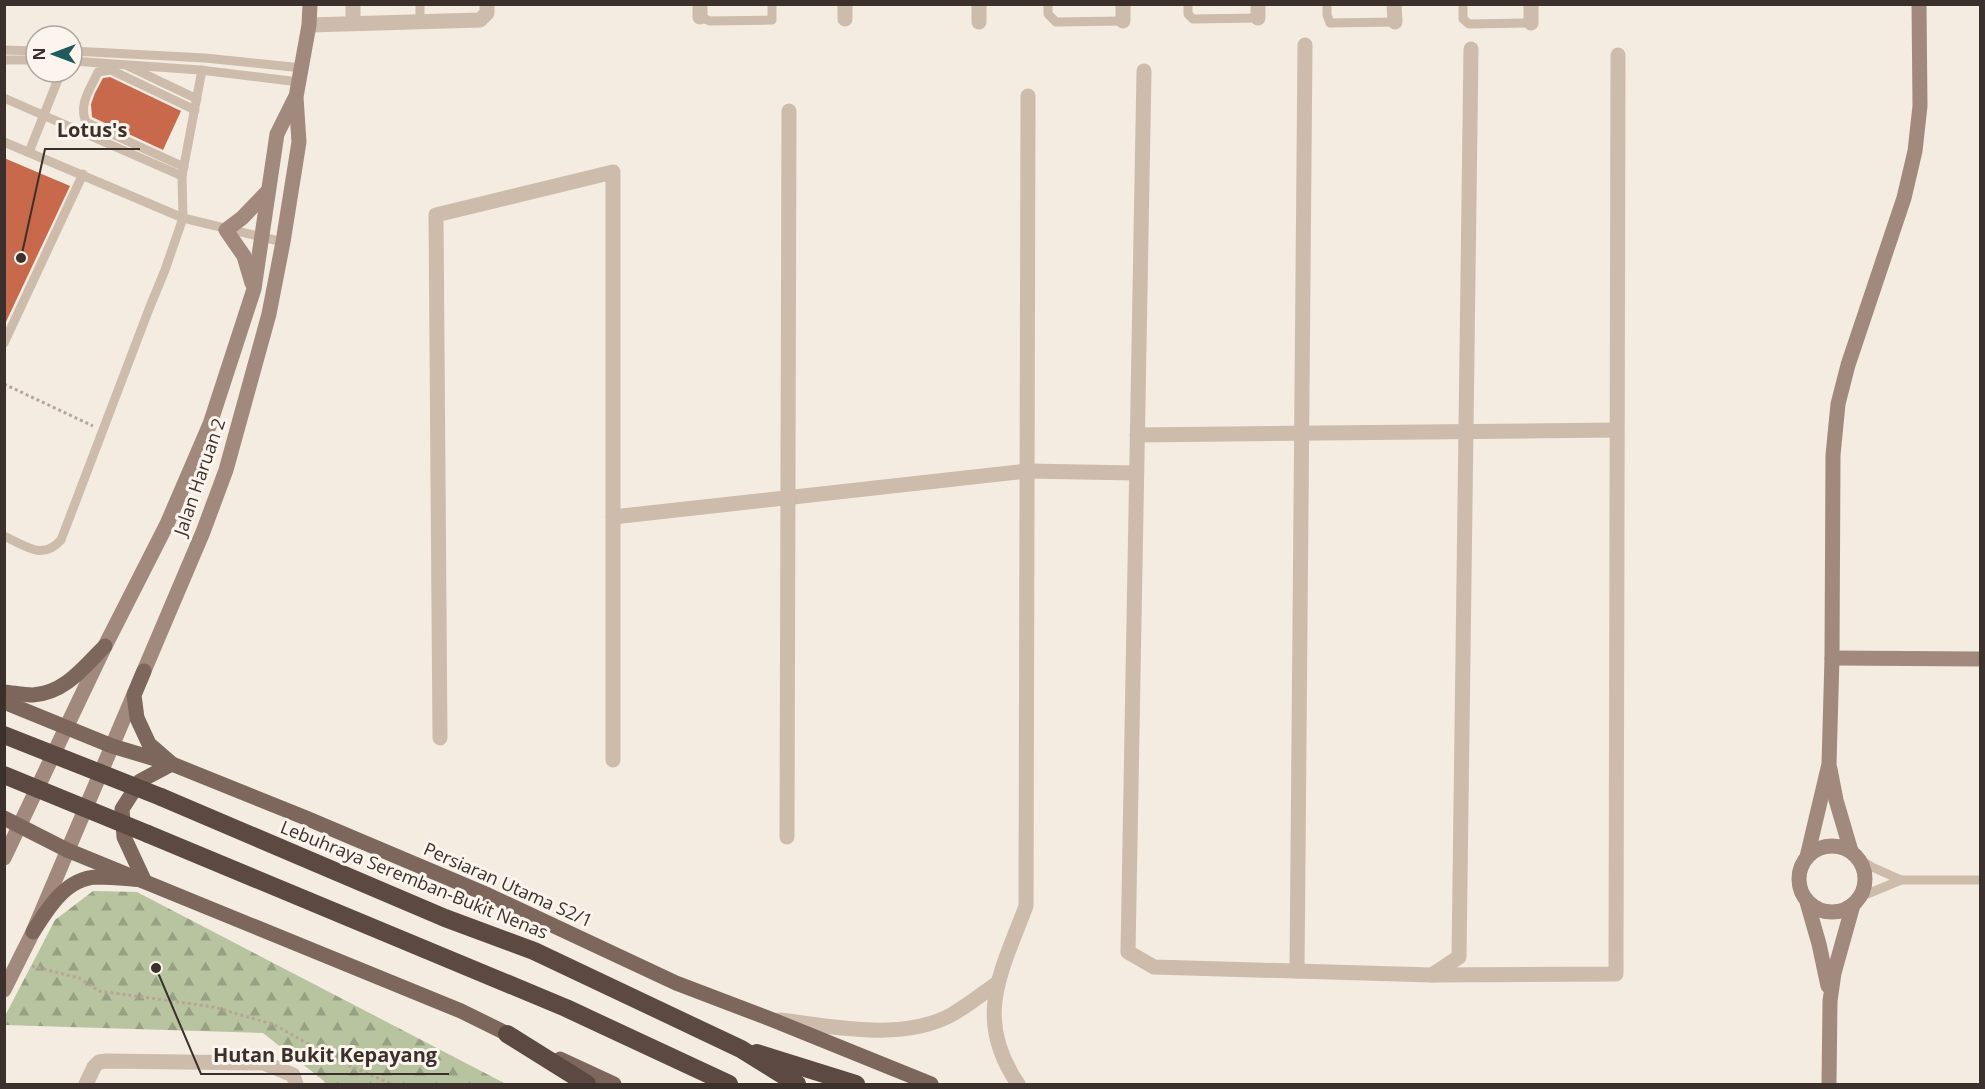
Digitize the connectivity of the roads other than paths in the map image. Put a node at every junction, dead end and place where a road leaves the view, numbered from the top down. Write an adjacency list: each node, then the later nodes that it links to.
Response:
1 (310, 4): 23 (street, Jalan Haruan 2)
2 (353, 4): 21 (street)
3 (420, 4): 17 (lane)
4 (772, 4): 15 (lane)
5 (979, 4): 19 (street)
6 (1048, 4): 18 (lane)
7 (1123, 4): 18 (street)
8 (1188, 4): 16 (lane)
9 (1327, 4): 20 (lane)
10 (1394, 4): 20 (street)
11 (1463, 4): 22 (lane)
12 (1531, 4): 22 (street)
13 (1918, 4): 65 (street)
14 (487, 9): 17 (street)
15 (700, 11)
16 (1258, 11)
17 (420, 21): 21 (street)
18 (1123, 21)
19 (979, 22)
20 (1395, 22)
21 (353, 23): 23 (street)
22 (1531, 23)
23 (309, 25): 36 (street, Jalan Haruan 2)
24 (1305, 45): 57 (street)
25 (1471, 49): 56 (street)
26 (4, 50): 27 (lane)
27 (24, 51)
28 (84, 52): 36 (lane)
29 (1618, 55): 55 (street)
30 (4, 60): 31 (lane)
31 (24, 60)
32 (84, 61): 33 (lane)
33 (124, 63): 34 (lane); 40 (lane)
34 (202, 70): 36 (lane); 40 (lane)
35 (1144, 71): 58 (street)
36 (299, 82): 48 (street, Jalan Haruan 2); 52 (street, Jalan Haruan 2)
37 (56, 84): 43 (lane)
38 (1028, 96): 59 (street)
39 (4, 98): 43 (lane)
40 (197, 99): 41 (lane)
41 (195, 110): 46 (lane); 46 (lane)
42 (789, 111): 61 (street)
43 (45, 114): 45 (lane); 46 (lane)
44 (4, 142): 45 (lane)
45 (30, 152): 47 (lane)
46 (183, 172): 49 (lane)
47 (83, 174): 49 (lane); 54 (lane)
48 (268, 191): 50 (street); 51 (street, Jalan Haruan 2)
49 (183, 218): 50 (lane); 63 (lane)
50 (226, 230): 51 (lane); 53 (street)
51 (261, 237): 52 (lane); 53 (street, Jalan Haruan 2)
52 (283, 242): 67 (street, Jalan Haruan 2)
53 (254, 289): 64 (street, Jalan Haruan 2)
54 (4, 343)
55 (1616, 430): 56 (street); 92 (street)
56 (1466, 431): 57 (street); 92 (street)
57 (1301, 434): 58 (street); 91 (street)
58 (1137, 435): 60 (street)
59 (1027, 471): 60 (street); 61 (street); 93 (street)
60 (1136, 473): 91 (street)
61 (787, 498): 62 (street); 80 (street)
62 (613, 517): 72 (street); 74 (street)
63 (4, 536)
64 (105, 646): 68 (main road); 70 (street, Jalan Haruan 2)
65 (1832, 658): 66 (street); 76 (street)
66 (1980, 659)
67 (144, 671): 73 (street, Jalan Haruan 2); 75 (main road)
68 (4, 692)
69 (4, 702): 70 (main road, Persiaran Utama S2/1)
70 (67, 728): 73 (main road, Persiaran Utama S2/1); 79 (street, Jalan Haruan 2)
71 (4, 735): 98 (highway, Lebuhraya Seremban-Bukit Nenas, bridge)
72 (440, 738)
73 (112, 747): 75 (main road, Persiaran Utama S2/1); 81 (street, Jalan Haruan 2)
74 (613, 760)
75 (172, 764): 85 (main road); 96 (main road, Persiaran Utama S2/1)
76 (1828, 764): 82 (street); 83 (street)
77 (4, 775): 103 (highway, bridge)
78 (4, 818): 79 (main road)
79 (20, 824): 81 (main road); 84 (street, Jalan Haruan 2)
80 (787, 837)
81 (67, 849): 85 (main road); 90 (street, Jalan Haruan 2)
82 (1854, 855): 83 (street); 86 (lane); 88 (street)
83 (1807, 857): 89 (street)
84 (4, 858)
85 (144, 880): 90 (main road); 97 (main road)
86 (1901, 880): 87 (lane); 88 (lane)
87 (1980, 880)
88 (1856, 901): 89 (street); 95 (street)
89 (1808, 902): 95 (street)
90 (33, 932): 94 (street, Jalan Haruan 2)
91 (1297, 971): 92 (street)
92 (1432, 975)
93 (996, 984): 96 (street); 107 (street)
94 (4, 990)
95 (1830, 1001): 108 (street)
96 (773, 1020): 106 (main road, Persiaran Utama S2/1)
97 (507, 1034): 101 (highway); 102 (main road)
98 (741, 1048): 104 (highway, Lebuhraya Seremban-Bukit Nenas); 105 (highway)
99 (295, 1080): 100 (street)
100 (86, 1084)
101 (587, 1084)
102 (614, 1084)
103 (729, 1084)
104 (797, 1084)
105 (856, 1084)
106 (931, 1084)
107 (1018, 1084)
108 (1829, 1084)

